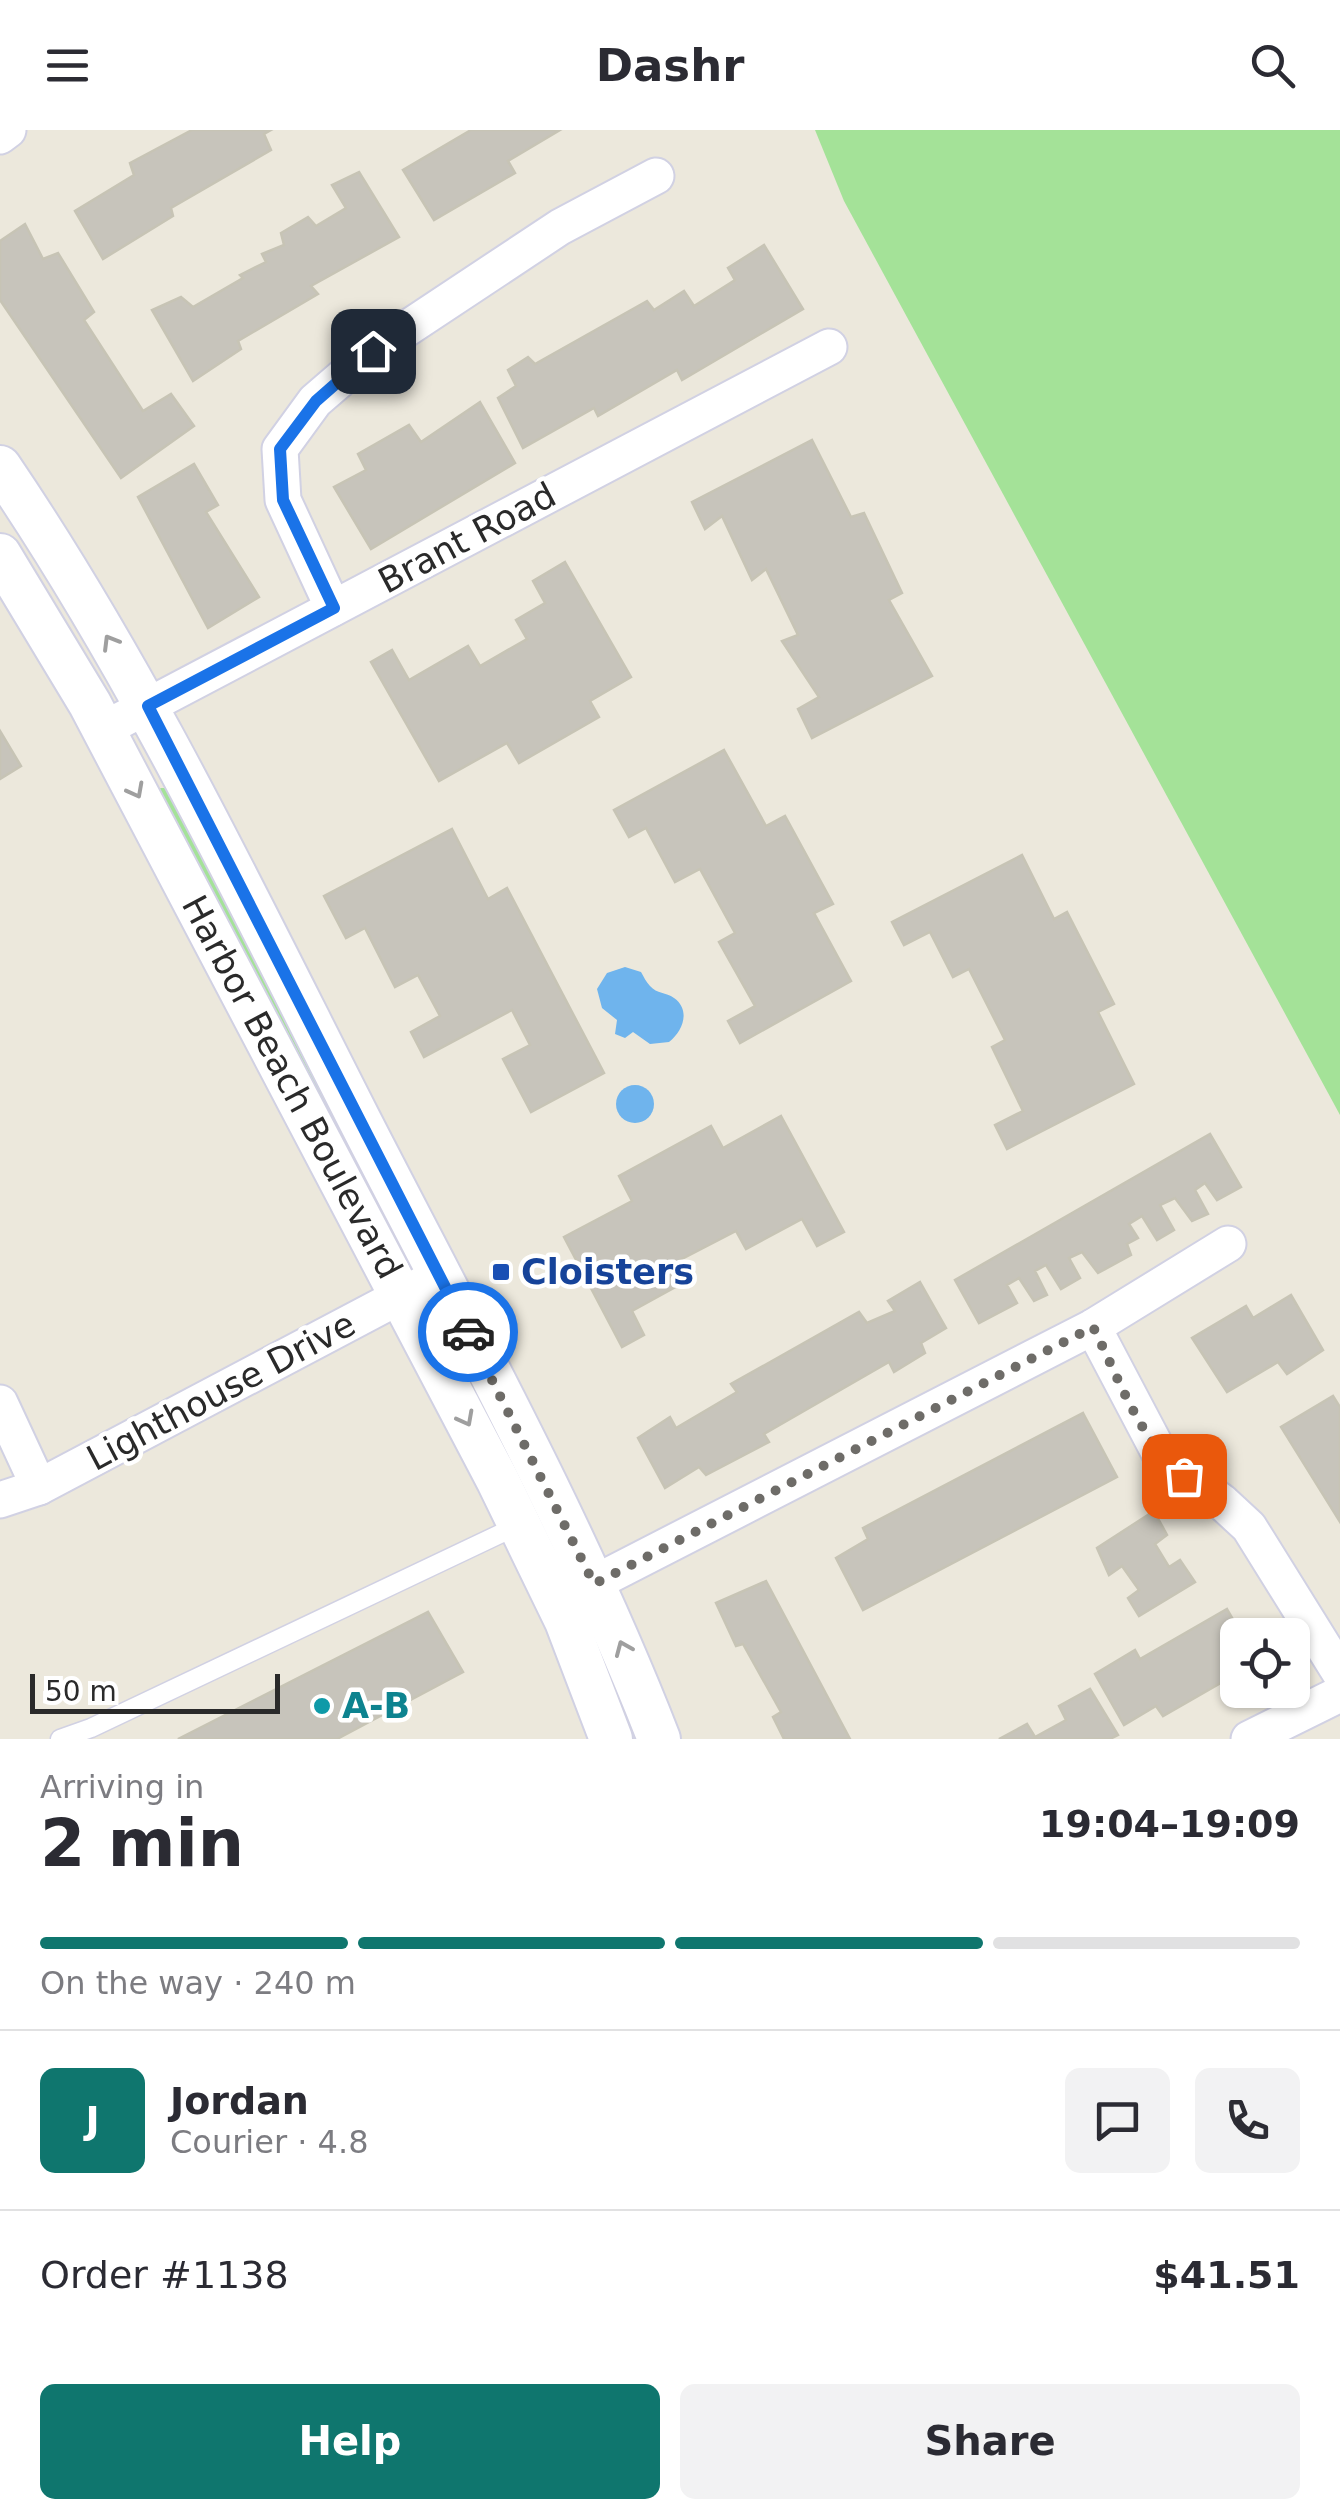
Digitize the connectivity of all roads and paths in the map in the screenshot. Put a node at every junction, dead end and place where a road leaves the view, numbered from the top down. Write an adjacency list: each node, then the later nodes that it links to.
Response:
1 (8, 130): 2 (street)
2 (0, 136)
3 (656, 176): 7 (street)
4 (830, 346): 7 (street, Brant Road)
5 (0, 466): 8 (street, Harbor Beach Boulevard, one-way to 5)
6 (0, 555): 9 (street, Harbor Beach Boulevard)
7 (334, 608): 8 (street, Brant Road)
8 (148, 706): 9 (street, Brant Road); 11 (street, Harbor Beach Boulevard)
9 (104, 729): 12 (street, Harbor Beach Boulevard, one-way to 12)
10 (1228, 1244): 13 (street)
11 (439, 1276): 12 (street, Lighthouse Drive); 17 (street, Harbor Beach Boulevard)
12 (401, 1296): 15 (street, Lighthouse Drive); 17 (street, Harbor Beach Boulevard, one-way to 17)
13 (1093, 1327): 18 (street); 19 (street)
14 (0, 1403): 15 (street)
15 (39, 1487): 16 (street, Lighthouse Drive)
16 (0, 1500)
17 (539, 1517): 18 (street, Harbor Beach Boulevard); 21 (lane)
18 (575, 1593): 22 (street, Harbor Beach Boulevard); 23 (street, Harbor Beach Boulevard, one-way to 18)
19 (1340, 1673)
20 (1340, 1694): 24 (street)
21 (60, 1739)
22 (611, 1739)
23 (659, 1739)
24 (1249, 1739)

